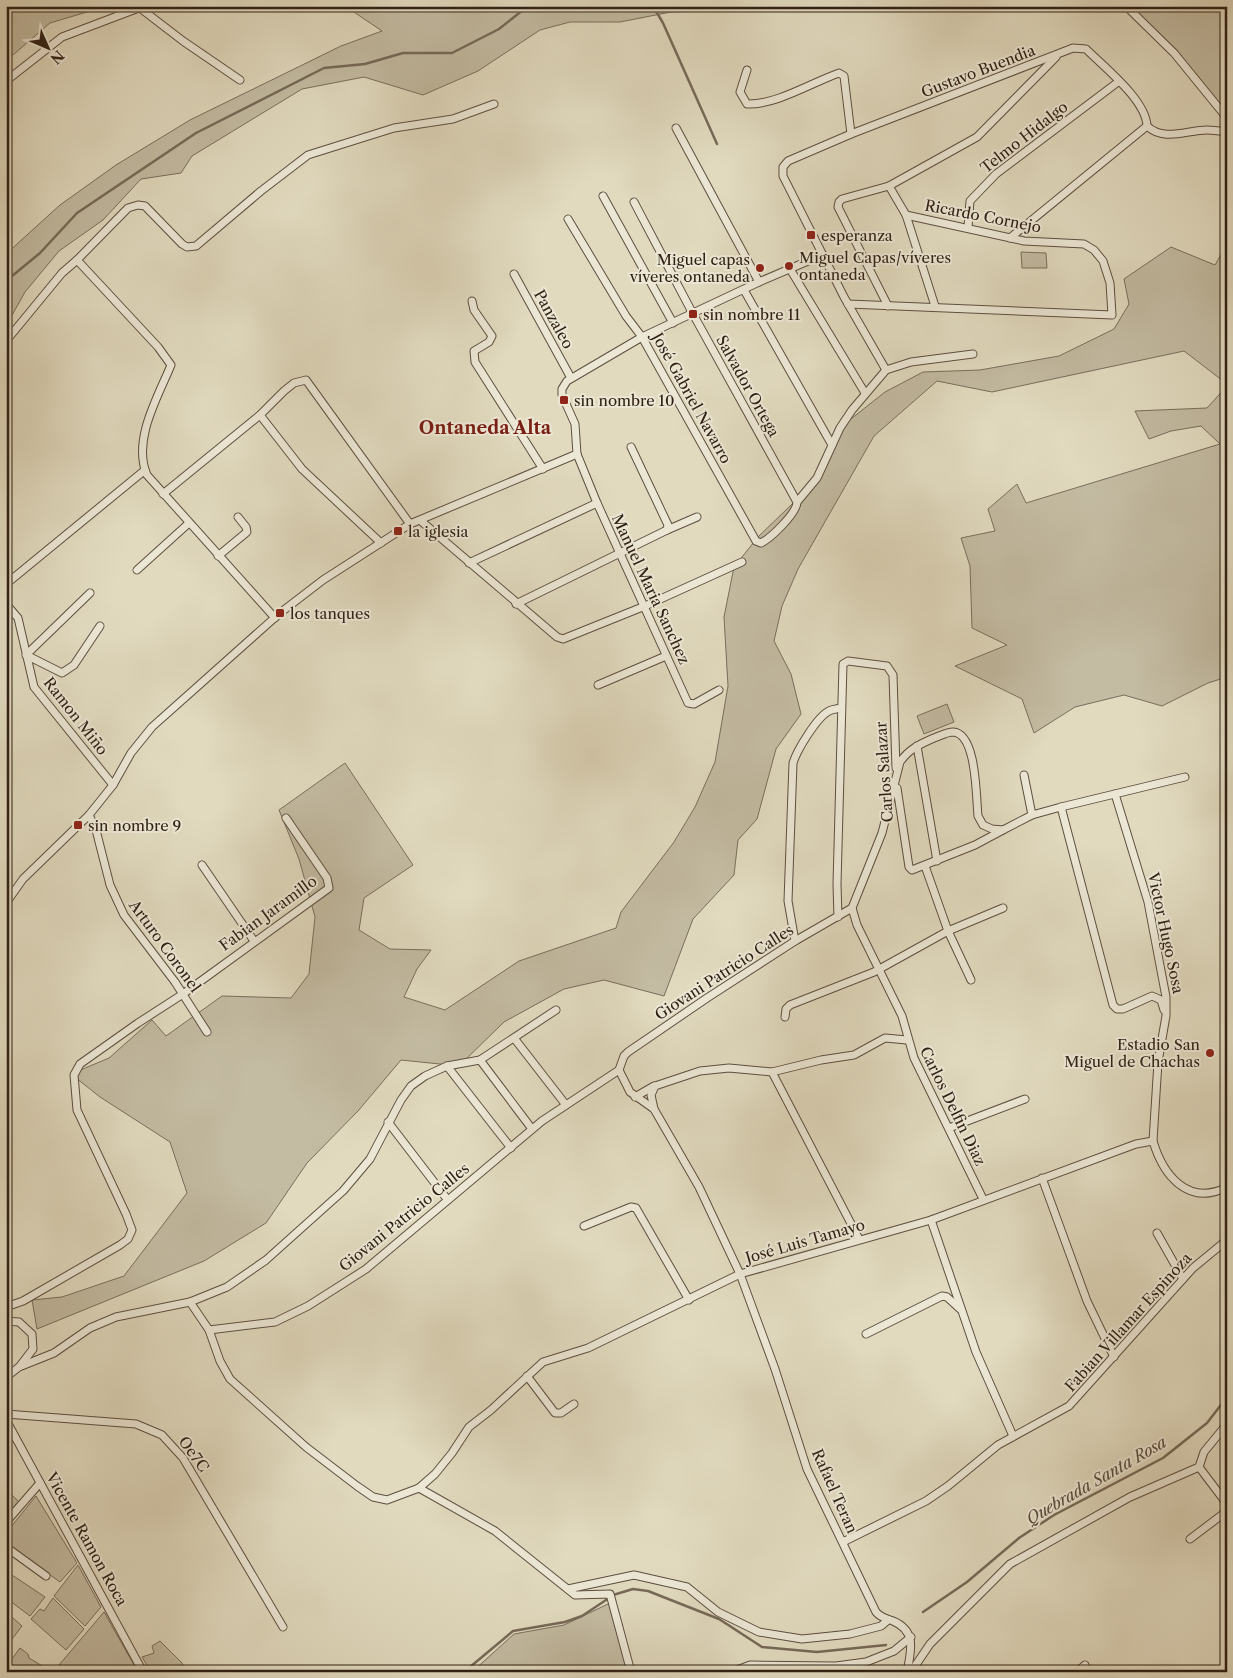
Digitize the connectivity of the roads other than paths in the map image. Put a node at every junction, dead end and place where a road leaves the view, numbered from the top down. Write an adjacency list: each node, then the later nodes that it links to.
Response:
1 (1126, 6): 9 (street)
2 (142, 7): 5 (street); 6 (street)
3 (1059, 54): 7 (street, Gustavo Buendia); 13 (street, Gustavo Buendia); 14 (street)
4 (746, 70): 13 (street)
5 (240, 80)
6 (6, 81)
7 (1118, 82): 10 (street, Gustavo Buendia); 19 (street, Telmo Hidalgo)
8 (494, 104): 22 (street)
9 (1227, 118)
10 (1147, 126): 12 (street); 20 (street)
11 (676, 128): 25 (street)
12 (1227, 132)
13 (851, 134): 21 (street, Gustavo Buendia)
14 (889, 186): 17 (street); 29 (street)
15 (603, 196): 32 (street)
16 (634, 202): 31 (street, Salvador Ortega)
17 (906, 215): 19 (street, Ricardo Cornejo); 30 (street)
18 (568, 219): 33 (street, José Gabriel Navarro)
19 (968, 227): 20 (street, Ricardo Cornejo)
20 (1010, 238): 30 (street, Ricardo Cornejo)
21 (822, 255): 23 (street); 28 (street)
22 (77, 260): 34 (street); 44 (street)
23 (790, 269): 25 (street); 38 (street)
24 (514, 274): 37 (street, Panzaleo)
25 (759, 282): 26 (street)
26 (744, 290): 31 (street); 40 (street)
27 (472, 301): 43 (street)
28 (848, 304): 29 (street); 36 (street)
29 (888, 306): 30 (street)
30 (935, 306)
31 (693, 314): 32 (street); 46 (street, Salvador Ortega)
32 (673, 323): 33 (street)
33 (642, 337): 37 (street); 46 (street, José Gabriel Navarro)
34 (6, 341)
35 (973, 354): 36 (street)
36 (886, 370): 38 (street)
37 (571, 378): 42 (street, Manuel Maria Sanchez)
38 (865, 393): 40 (street)
39 (260, 415): 45 (street); 52 (street); 54 (street)
40 (832, 445): 46 (street)
41 (631, 448): 53 (street)
42 (577, 454): 43 (street); 47 (street, Manuel Maria Sanchez)
43 (543, 469): 50 (street)
44 (145, 470): 45 (street); 60 (street)
45 (163, 494): 51 (street)
46 (797, 502)
47 (596, 503): 55 (street, Manuel Maria Sanchez); 58 (street)
48 (238, 517): 56 (street)
49 (697, 517): 53 (street)
50 (421, 520): 52 (street); 58 (street)
51 (189, 523): 56 (street); 59 (street)
52 (410, 524): 54 (street)
53 (668, 528): 55 (street)
54 (381, 543): 65 (street)
55 (620, 552): 63 (street); 64 (street, Manuel Maria Sanchez)
56 (218, 556): 65 (street)
57 (742, 562): 64 (street)
58 (469, 563): 63 (street)
59 (137, 570)
60 (6, 584)
61 (90, 593): 67 (street)
62 (6, 604): 67 (street, Ramon Miño)
63 (516, 604): 64 (street)
64 (645, 606): 68 (street, Manuel Maria Sanchez)
65 (275, 618): 76 (street)
66 (100, 626): 67 (street)
67 (26, 655): 76 (street, Ramon Miño)
68 (666, 656): 69 (street); 70 (street, Manuel Maria Sanchez)
69 (598, 686)
70 (719, 690)
71 (841, 708): 75 (street, Carlos Salazar); 89 (street); 92 (street)
72 (917, 746): 75 (street); 82 (street); 83 (street)
73 (1024, 775): 80 (street)
74 (1185, 777): 77 (street)
75 (896, 784): 85 (street, Carlos Salazar); 87 (street)
76 (113, 785): 79 (street)
77 (1115, 794): 78 (street); 97 (street, Victor Hugo Sosa)
78 (1061, 807): 80 (street); 97 (street)
79 (89, 815): 86 (street); 95 (street, Arturo Coronel)
80 (1032, 815): 82 (street)
81 (286, 818): 91 (street, Fabian Jaramillo)
82 (1003, 830): 83 (street)
83 (937, 861): 85 (street)
84 (202, 865): 91 (street)
85 (925, 866): 90 (street)
86 (6, 903)
87 (852, 908): 89 (street, Giovani Patricio Calles); 93 (street)
88 (1003, 908): 90 (street)
89 (838, 917): 92 (street, Giovani Patricio Calles)
90 (948, 930): 93 (street); 94 (street)
91 (254, 941): 95 (street, Fabian Jaramillo)
92 (795, 941): 104 (street, Giovani Patricio Calles)
93 (878, 968): 98 (street); 101 (street)
94 (971, 980)
95 (183, 994): 99 (street, Arturo Coronel); 129 (street, Fabian Jaramillo)
96 (556, 1010): 100 (street)
97 (1166, 1016): 114 (street, Victor Hugo Sosa)
98 (786, 1017)
99 (207, 1032)
100 (514, 1038): 102 (street); 109 (street)
101 (907, 1040): 105 (street, Carlos Delfin Diaz); 112 (street, Carlos Delfin Diaz)
102 (480, 1060): 103 (street); 113 (street)
103 (447, 1066): 111 (street); 115 (street)
104 (619, 1070): 107 (street); 109 (street, Giovani Patricio Calles)
105 (772, 1072): 106 (street, Carlos Delfin Diaz); 123 (street)
106 (655, 1086): 107 (street, Carlos Delfin Diaz); 110 (street)
107 (635, 1098): 110 (street)
108 (1025, 1099): 112 (street)
109 (566, 1105): 113 (street, Giovani Patricio Calles)
110 (654, 1109): 125 (street, Rafael Teran)
111 (388, 1122): 118 (street); 128 (street)
112 (949, 1128): 119 (street, Carlos Delfin Diaz)
113 (532, 1129): 115 (street, Giovani Patricio Calles)
114 (1153, 1141): 116 (street, José Luis Tamayo); 117 (street)
115 (511, 1148): 118 (street, Giovani Patricio Calles)
116 (1042, 1178): 119 (street, José Luis Tamayo); 134 (street)
117 (1226, 1190)
118 (447, 1199): 132 (street, Giovani Patricio Calles)
119 (983, 1199): 120 (street, José Luis Tamayo)
120 (931, 1220): 123 (street, José Luis Tamayo); 130 (street)
121 (584, 1226): 127 (street)
122 (1157, 1234): 126 (street)
123 (859, 1239): 125 (street, José Luis Tamayo)
124 (1227, 1240): 126 (street, Fabian Villamar Espinoza)
125 (740, 1274): 127 (street, José Luis Tamayo); 150 (street, Rafael Teran)
126 (1183, 1279): 134 (street, Fabian Villamar Espinoza)
127 (689, 1300): 136 (street, José Luis Tamayo)
128 (190, 1302): 132 (street); 135 (street)
129 (6, 1307)
130 (961, 1309): 133 (street); 142 (street)
131 (6, 1321): 135 (street)
132 (209, 1330): 145 (street)
133 (866, 1334)
134 (1114, 1357): 142 (street, Fabian Villamar Espinoza)
135 (20, 1367): 137 (street)
136 (527, 1376): 138 (street); 145 (street, José Luis Tamayo)
137 (6, 1378)
138 (574, 1404)
139 (6, 1414): 155 (street, Oe7C)
140 (6, 1420): 144 (street, Vicente Ramon Roca)
141 (1227, 1424): 143 (street)
142 (1013, 1436): 150 (street, Fabian Villamar Espinoza)
143 (1199, 1467): 146 (street); 161 (street)
144 (40, 1483): 148 (street); 158 (street, Vicente Ramon Roca)
145 (418, 1488): 153 (street)
146 (1227, 1504)
147 (1227, 1511): 149 (street)
148 (6, 1522)
149 (1190, 1539)
150 (843, 1542): 154 (street, Rafael Teran)
151 (6, 1548): 152 (street)
152 (46, 1576)
153 (568, 1589): 154 (street); 159 (street)
154 (888, 1620): 156 (street, Rafael Teran)
155 (283, 1627)
156 (911, 1637): 160 (street); 161 (street)
157 (1086, 1665): 162 (street)
158 (143, 1672)
159 (631, 1672)
160 (732, 1672)
161 (909, 1672)
162 (1077, 1672)

